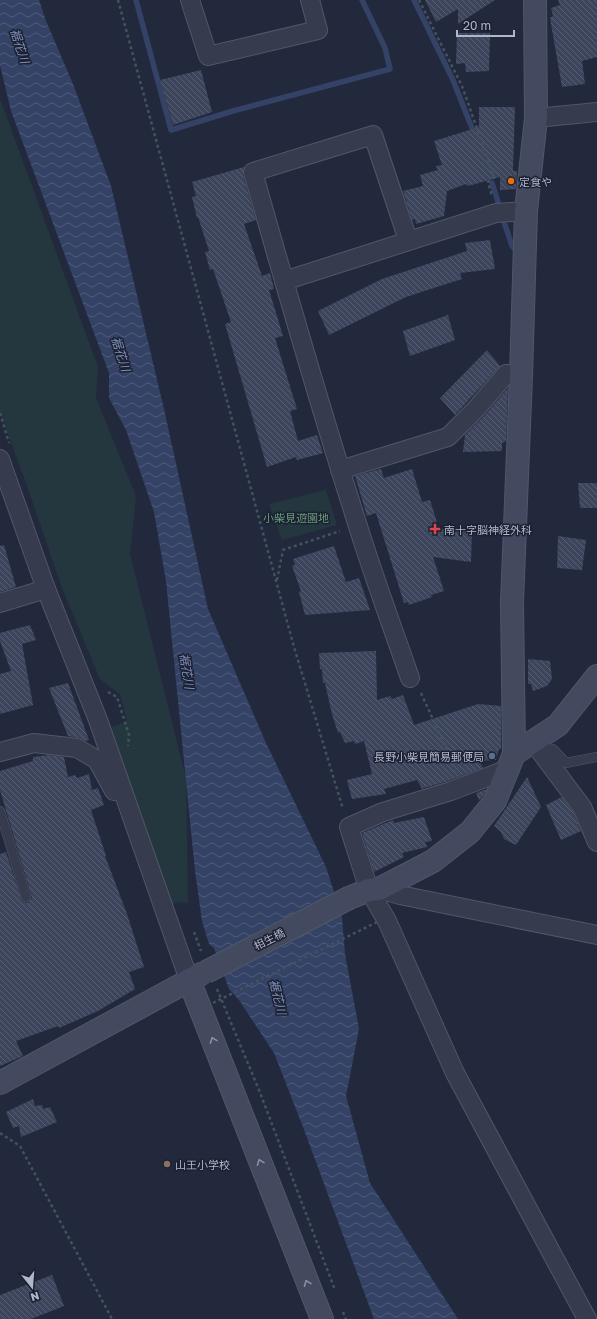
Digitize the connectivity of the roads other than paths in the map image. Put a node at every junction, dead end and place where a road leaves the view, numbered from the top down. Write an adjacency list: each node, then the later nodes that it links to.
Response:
1 (190, 0): 2 (street)
2 (310, 0)
3 (535, 0): 5 (street)
4 (597, 112): 5 (street)
5 (536, 118): 6 (street)
6 (526, 211): 7 (street); 9 (street)
7 (408, 240): 8 (street); 8 (street)
8 (284, 282): 11 (street)
9 (521, 376): 11 (street); 17 (street)
10 (2, 470): 12 (street)
11 (340, 470): 15 (street)
12 (46, 589): 13 (street); 21 (street)
13 (0, 603)
14 (597, 676): 17 (street)
15 (410, 678)
16 (0, 752): 21 (street)
17 (522, 754): 18 (lane); 20 (street); 22 (street, 相生橋); 22 (street)
18 (597, 757)
19 (0, 811): 23 (lane)
20 (597, 842)
21 (142, 845): 25 (street)
22 (366, 892): 24 (street); 25 (street, 相生橋, bridge); 28 (street)
23 (26, 897)
24 (597, 935)
25 (204, 974): 26 (street, 相生橋); 27 (street, one-way to 25)
26 (0, 1083)
27 (322, 1319)
28 (587, 1319)

